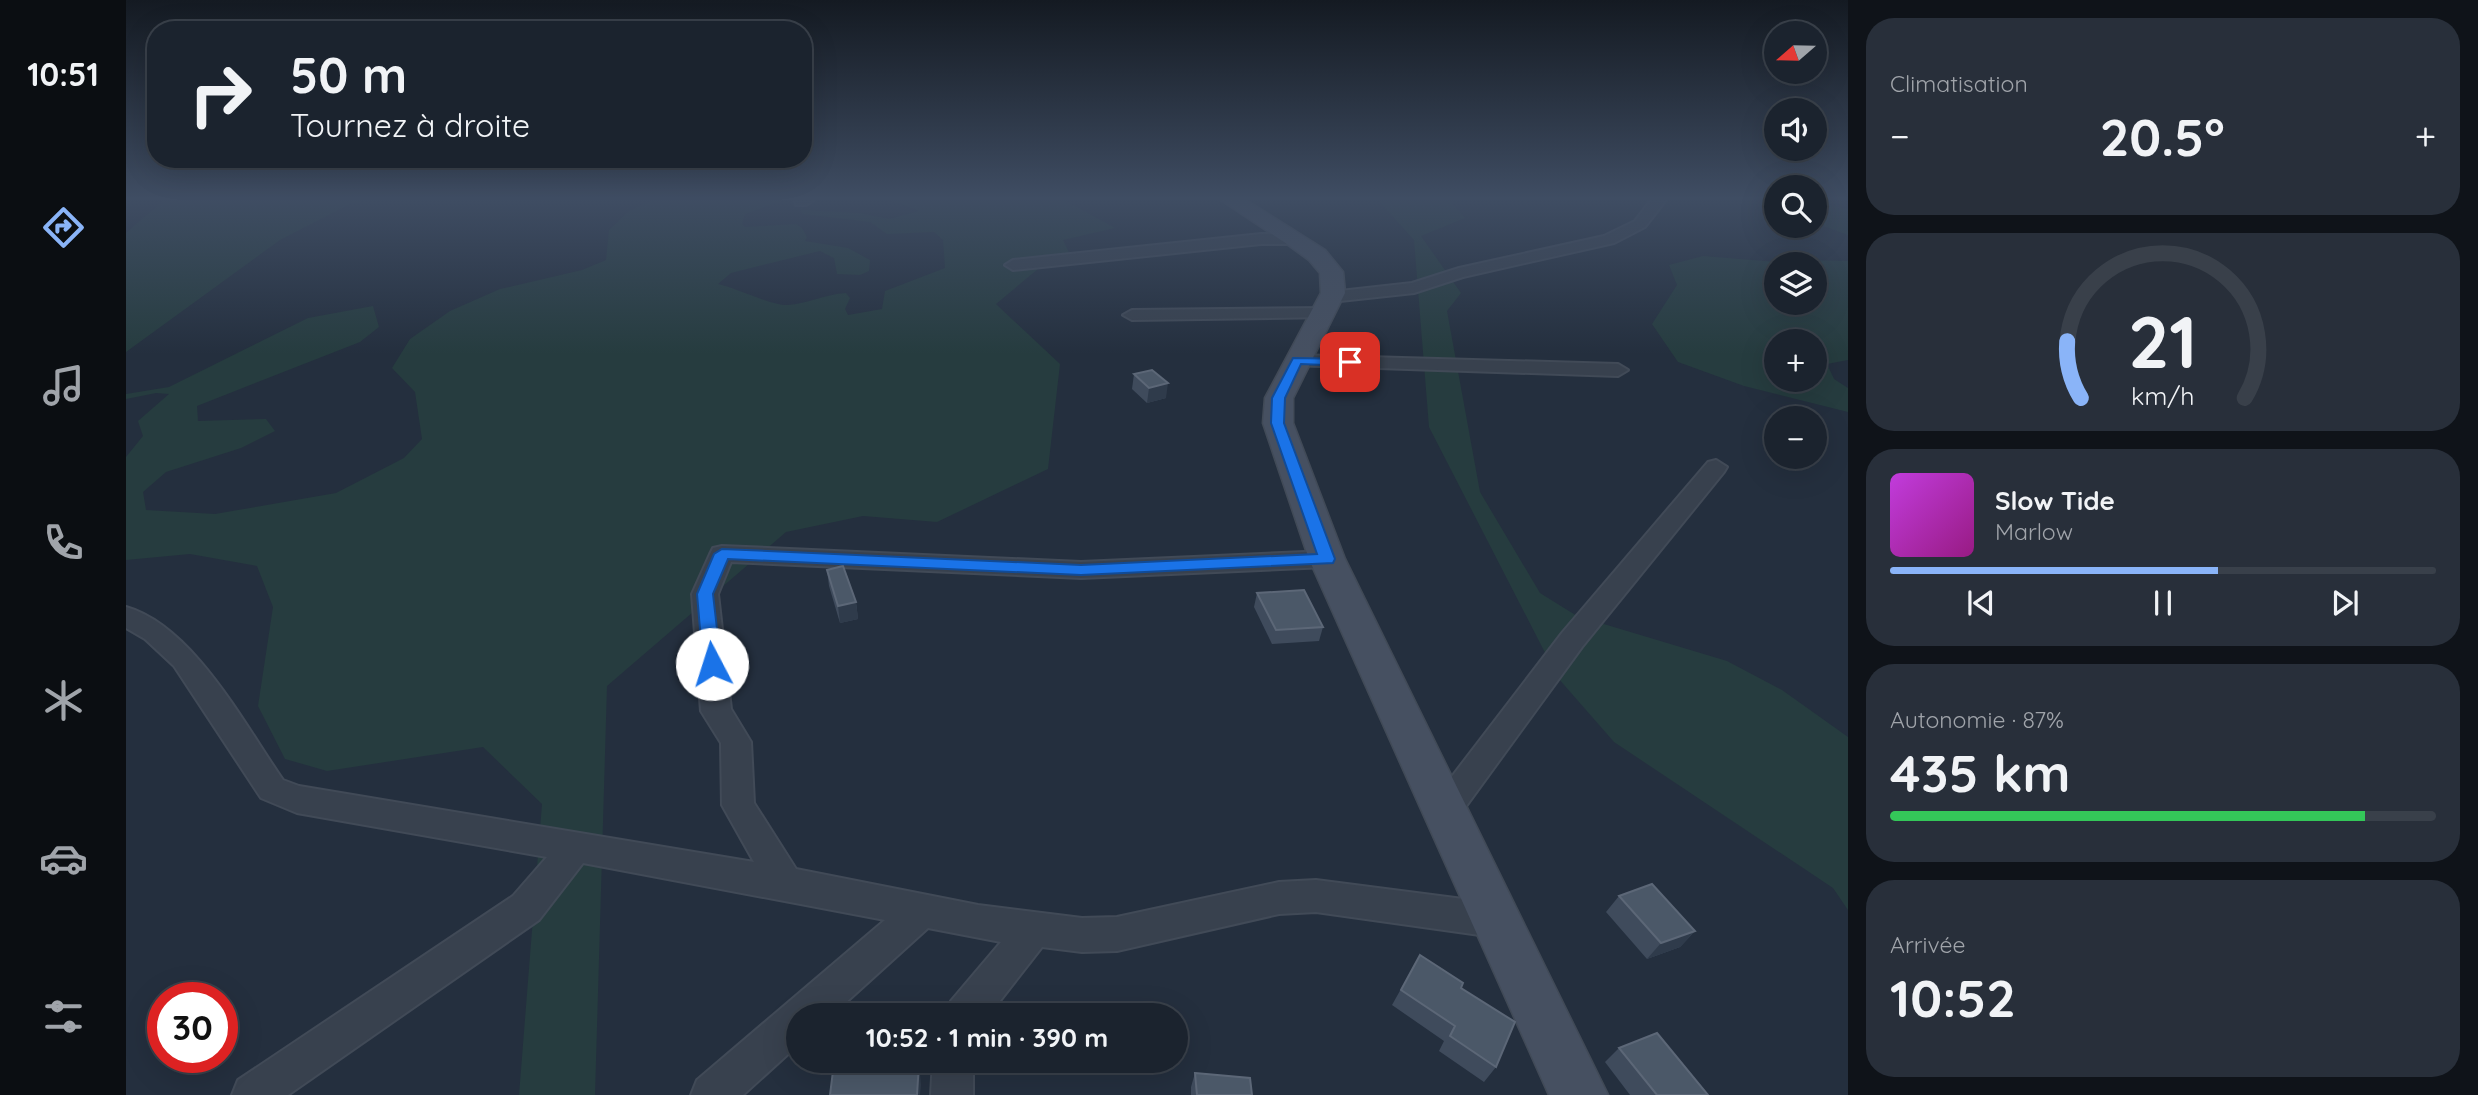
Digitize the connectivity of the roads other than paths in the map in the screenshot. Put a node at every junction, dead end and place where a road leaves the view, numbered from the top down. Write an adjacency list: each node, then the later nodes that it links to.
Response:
1 (1164, 251): 4 (street)
2 (1312, 251): 5 (street)
3 (1559, 251): 5 (street)
4 (1013, 265)
5 (1328, 305): 6 (street); 7 (street)
6 (1132, 315)
7 (1297, 361): 8 (street); 10 (street)
8 (1618, 370)
9 (1716, 467): 12 (street)
10 (1327, 559): 12 (street); 14 (street)
11 (126, 616): 13 (street)
12 (1445, 810): 16 (street)
13 (576, 847): 14 (street); 22 (street)
14 (785, 883): 15 (street)
15 (922, 911): 17 (street); 18 (street)
16 (1494, 920): 17 (street); 25 (street)
17 (1034, 929): 19 (street)
18 (817, 1003)
19 (975, 1003)
20 (786, 1030): 23 (street)
21 (953, 1073): 24 (street)
22 (253, 1095)
23 (712, 1095)
24 (952, 1095)
25 (1579, 1095)

